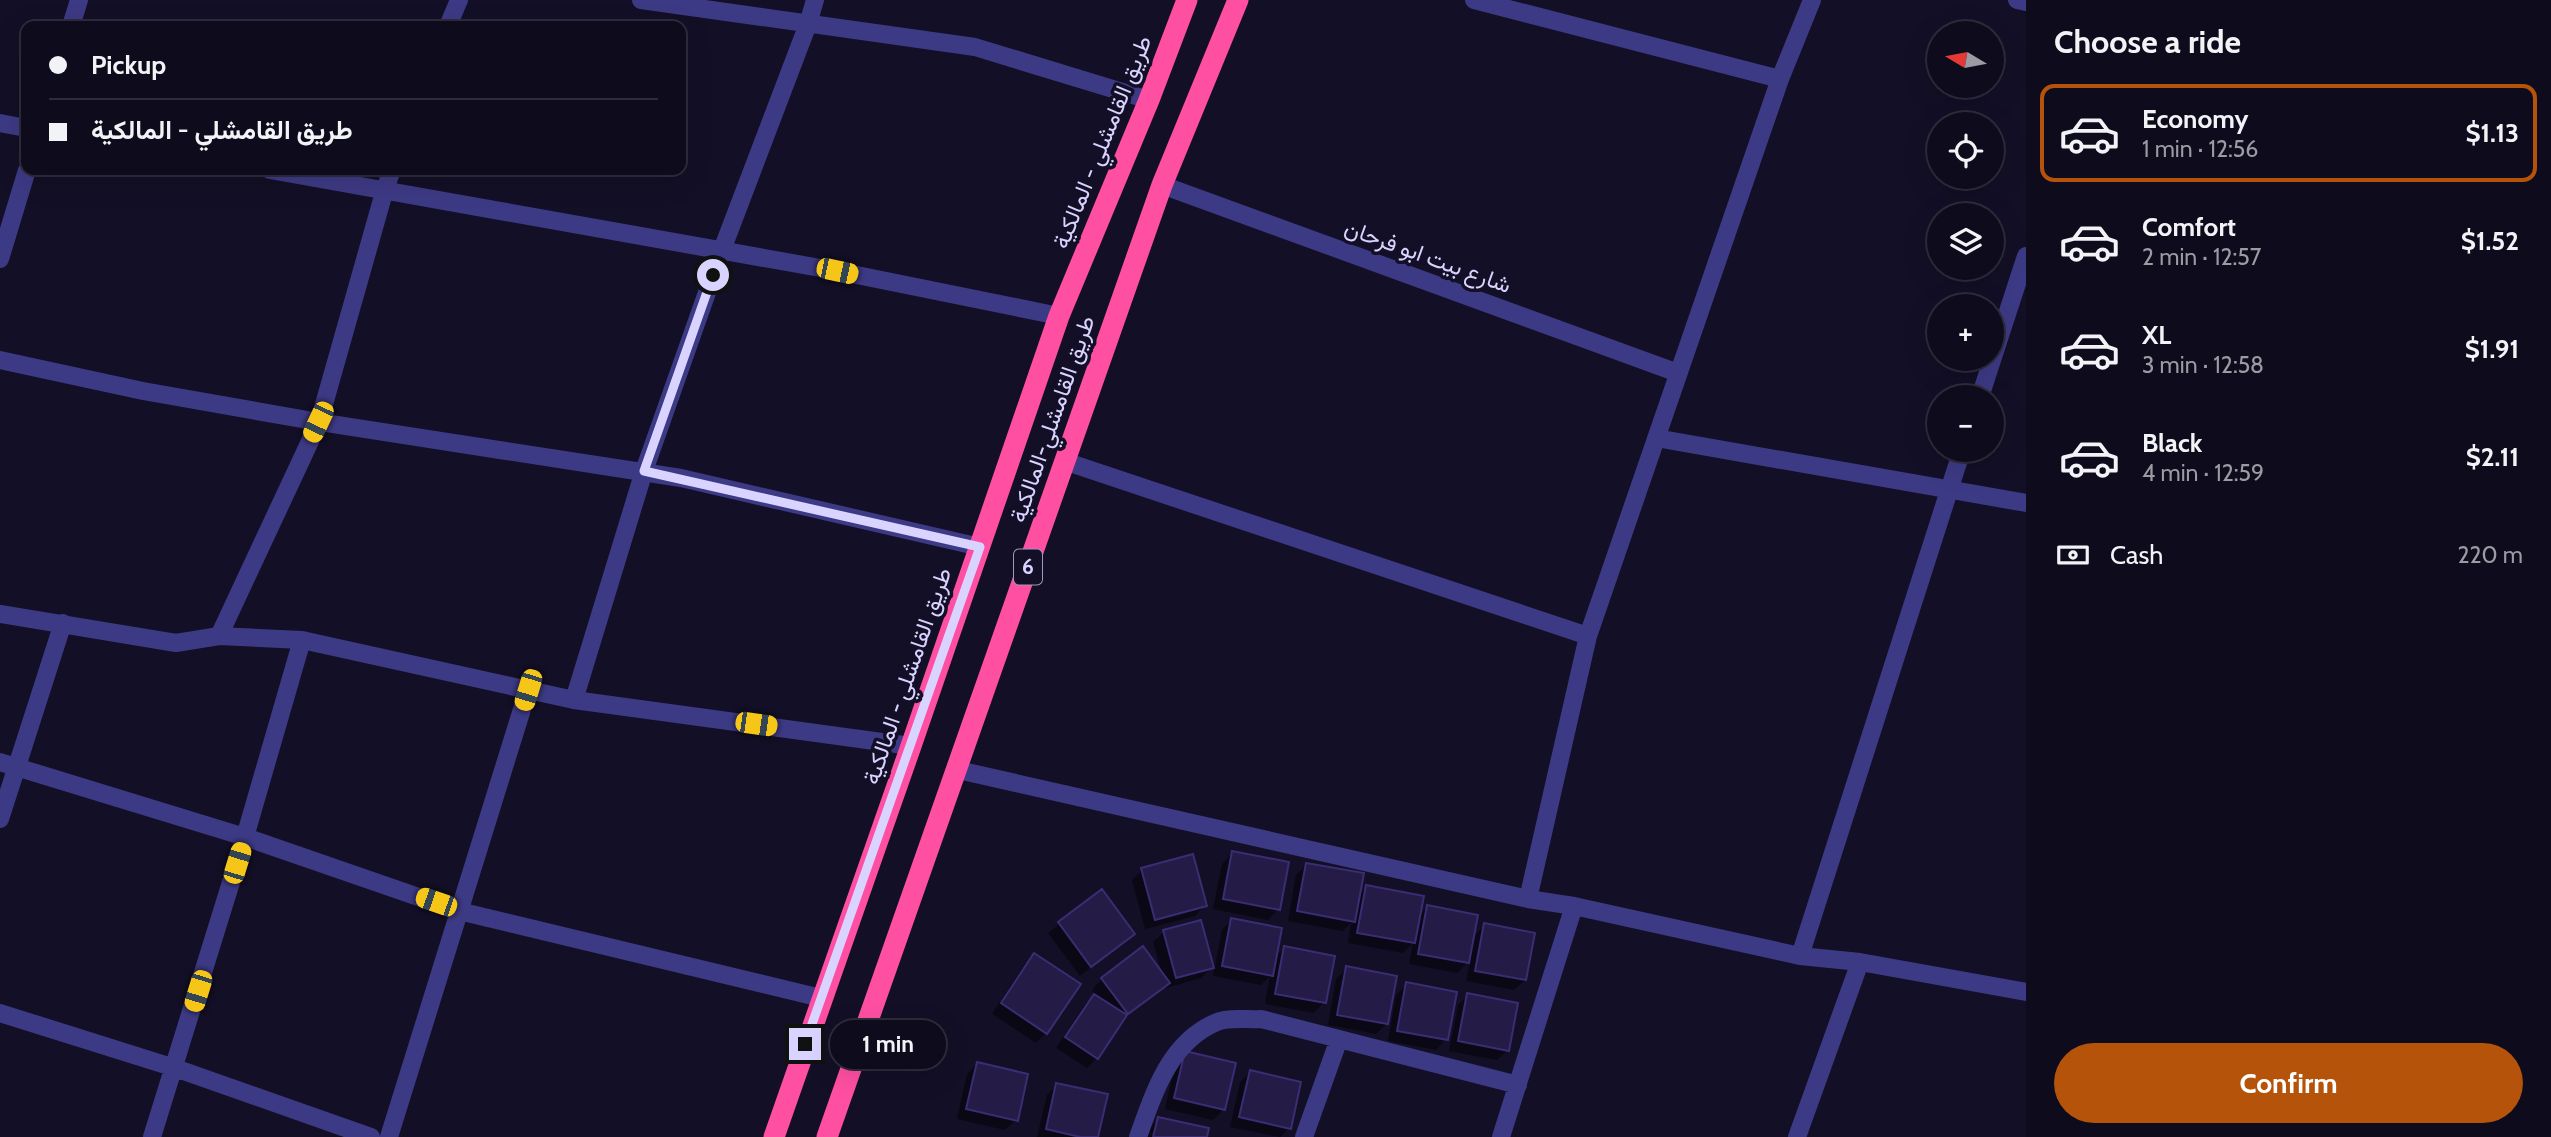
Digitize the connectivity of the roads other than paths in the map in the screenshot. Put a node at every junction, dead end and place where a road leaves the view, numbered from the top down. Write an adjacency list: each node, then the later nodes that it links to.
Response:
1 (79, 0): 11 (street)
2 (458, 0): 12 (street)
3 (641, 0): 13 (street)
4 (815, 0): 13 (street)
5 (1187, 0): 15 (highway, طريق القامشلي - المالكية / 6)
6 (1238, 0): 21 (highway, طريق القامشلي-المالكية / 6)
7 (1475, 0): 14 (street)
8 (1812, 0): 14 (street)
9 (2017, 0): 10 (street)
10 (2026, 2)
11 (73, 21)
12 (450, 21)
13 (808, 24): 15 (street); 23 (street)
14 (1780, 79): 28 (street)
15 (1149, 100): 26 (highway, طريق القامشلي - المالكية / 6)
16 (0, 123): 17 (street)
17 (21, 127)
18 (25, 175): 25 (street)
19 (300, 175): 22 (street)
20 (390, 175): 22 (street)
21 (1162, 185): 28 (street, شارع بيت ابو فرحان); 32 (highway, طريق القامشلي-المالكية / 6)
22 (384, 189): 23 (street); 30 (street)
23 (722, 250): 26 (street); 34 (street)
24 (2026, 256): 29 (street)
25 (0, 259)
26 (1059, 316): 37 (highway, طريق القامشلي - المالكية / 6)
27 (0, 360): 30 (street)
28 (1678, 373): 31 (street)
29 (1984, 385)
30 (318, 422): 34 (street); 40 (street)
31 (1656, 438): 35 (street); 41 (street)
32 (1065, 461): 41 (street); 47 (highway, طريق القامشلي-المالكية / 6)
33 (1958, 462): 35 (street)
34 (644, 471): 37 (street); 44 (street)
35 (1949, 490): 36 (street); 53 (street)
36 (2026, 503)
37 (980, 547): 45 (highway, طريق القامشلي - المالكية / 6)
38 (0, 614): 39 (street)
39 (63, 623): 40 (street); 46 (street)
40 (219, 636): 42 (street)
41 (1588, 636): 50 (street)
42 (302, 640): 43 (street); 49 (street)
43 (528, 690): 44 (street); 52 (street)
44 (574, 699): 45 (street)
45 (911, 746): 56 (highway, طريق القامشلي - المالكية / 6)
46 (8, 764): 48 (street); 49 (street)
47 (958, 770): 50 (street); 65 (highway, طريق القامشلي-المالكية / 6)
48 (0, 819)
49 (245, 837): 52 (street); 59 (street)
50 (1528, 899): 51 (street)
51 (1574, 906): 53 (street); 60 (street)
52 (459, 911): 56 (street); 63 (street)
53 (1800, 956): 54 (street)
54 (1860, 962): 55 (street); 69 (street)
55 (2026, 992)
56 (821, 998): 64 (highway, طريق القامشلي - المالكية / 6)
57 (0, 1013): 59 (street)
58 (1339, 1039): 60 (street); 66 (street); 67 (street)
59 (175, 1068): 61 (street); 62 (street)
60 (1518, 1085): 68 (street)
61 (152, 1137)
62 (371, 1137)
63 (389, 1137)
64 (774, 1137)
65 (827, 1137)
66 (1138, 1137)
67 (1304, 1137)
68 (1501, 1137)
69 (1797, 1137)

